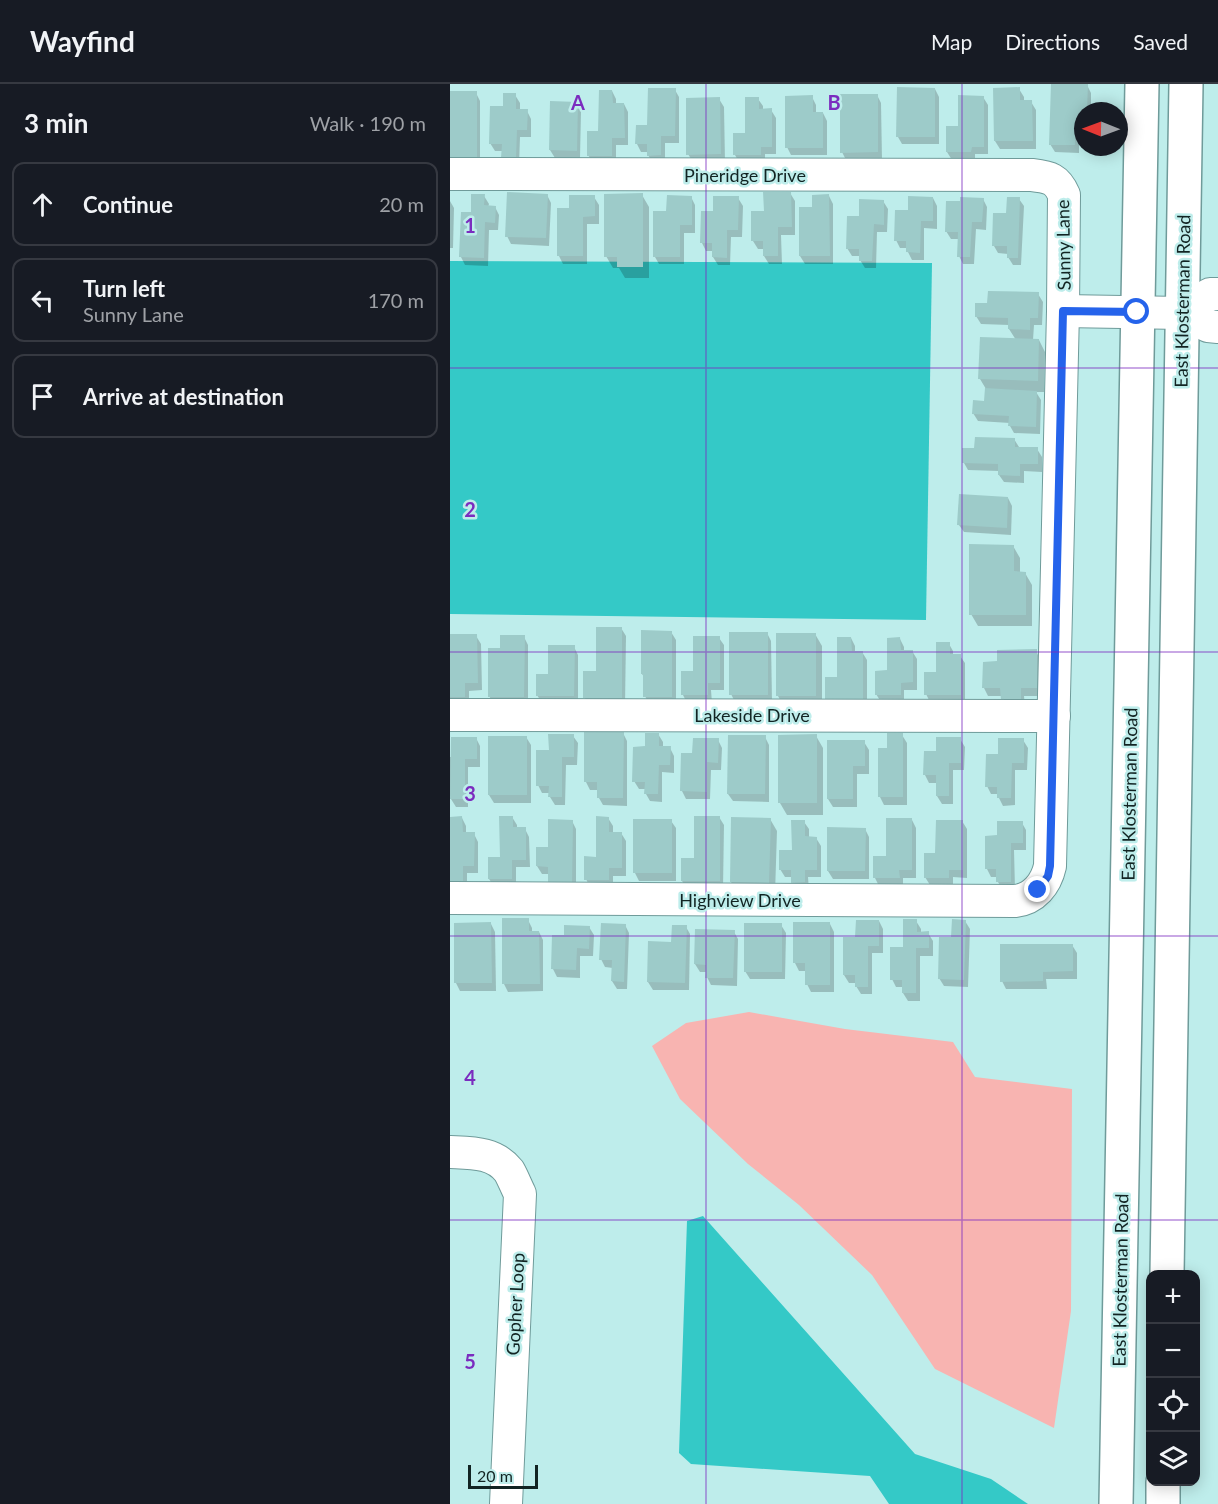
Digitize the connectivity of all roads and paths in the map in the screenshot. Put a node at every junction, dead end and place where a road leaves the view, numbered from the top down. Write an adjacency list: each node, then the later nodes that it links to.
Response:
1 (1143, 84): 7 (main road, East Klosterman Road)
2 (1186, 84): 8 (main road, East Klosterman Road)
3 (450, 174): 4 (street, Pineridge Drive)
4 (1040, 176): 6 (street, Sunny Lane)
5 (1218, 294): 8 (street)
6 (1063, 311): 7 (street); 11 (street, Sunny Lane)
7 (1137, 312): 8 (street); 18 (main road, East Klosterman Road)
8 (1182, 313): 9 (street); 15 (main road, East Klosterman Road)
9 (1218, 327)
10 (450, 715): 11 (street, Lakeside Drive)
11 (1054, 716): 12 (street, Sunny Lane)
12 (1030, 897): 13 (street, Highview Drive)
13 (450, 898)
14 (450, 1152): 17 (street, Gopher Loop)
15 (1167, 1270)
16 (1163, 1486): 19 (main road)
17 (506, 1504)
18 (1116, 1504)
19 (1163, 1504)

